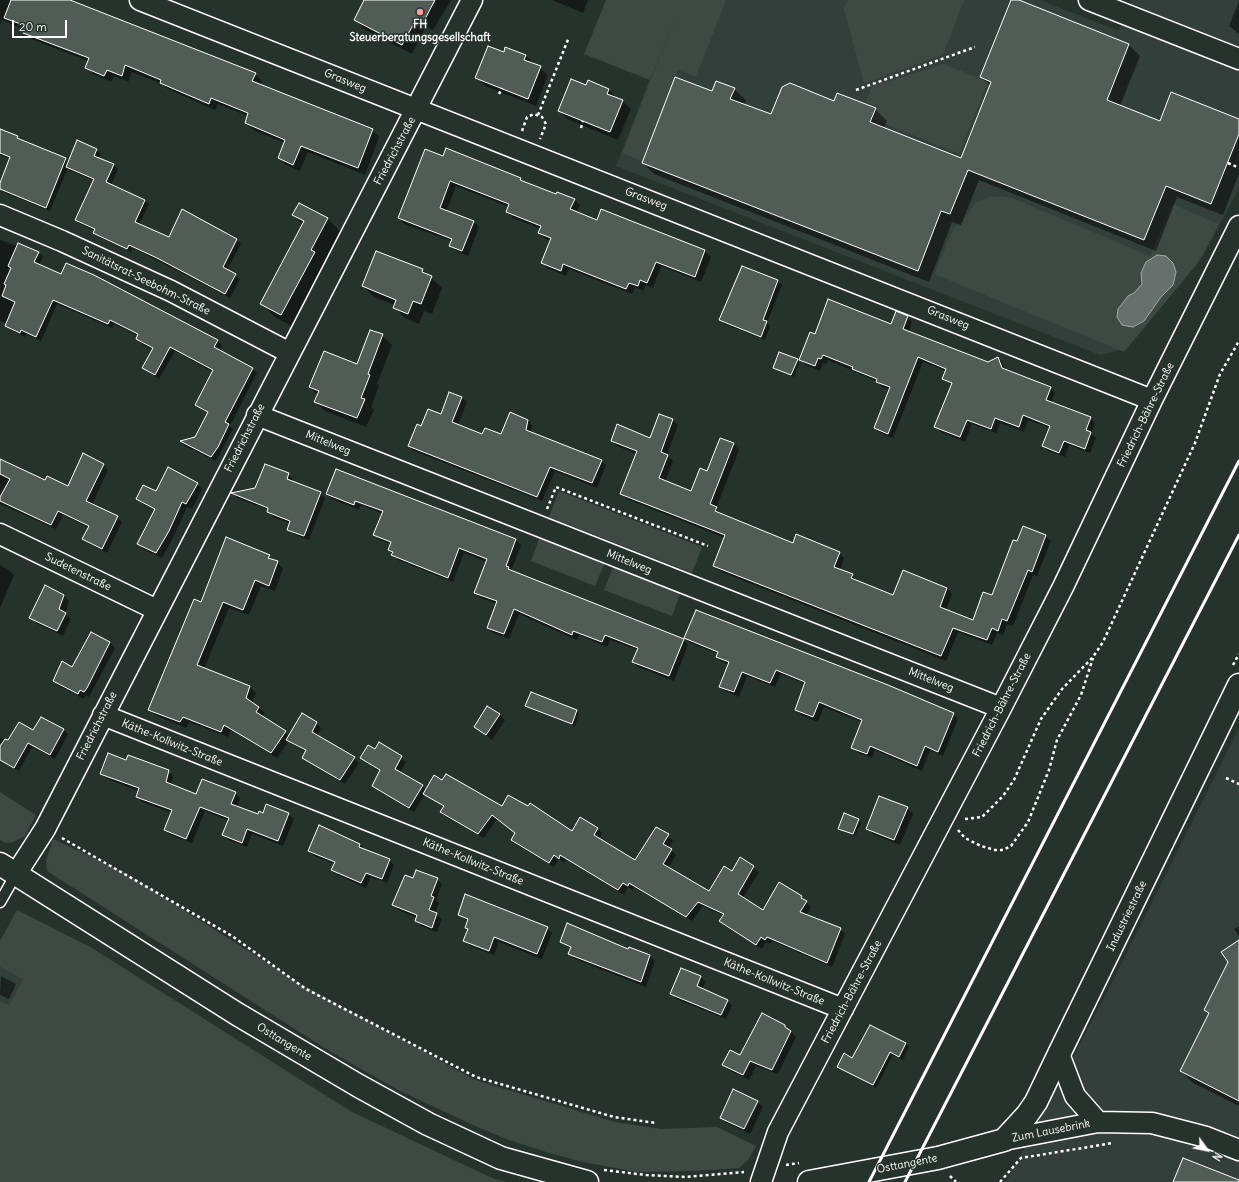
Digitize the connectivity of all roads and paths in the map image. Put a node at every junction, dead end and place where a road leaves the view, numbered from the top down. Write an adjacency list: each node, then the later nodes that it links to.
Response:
1 (140, 0): 10 (street, Grasweg)
2 (472, 0): 10 (street, Friedrichstraße)
3 (1089, 0): 6 (street)
4 (569, 37): 11 (path)
5 (975, 47): 8 (path)
6 (1239, 59)
7 (502, 88): 9 (path)
8 (856, 90)
9 (499, 94)
10 (417, 110): 21 (street, Friedrichstraße); 22 (street, Grasweg)
11 (538, 116): 14 (path); 15 (path)
12 (583, 121): 13 (path)
13 (581, 128)
14 (521, 132)
15 (540, 139)
16 (1228, 163): 17 (path)
17 (1239, 168)
18 (0, 215): 21 (street, Sanitätsrat-Seebohm-Straße)
19 (1239, 226): 22 (street, Friedrich-Bähre-Straße)
20 (1239, 341): 28 (path)
21 (290, 353): 23 (street, Friedrichstraße)
22 (1152, 400): 30 (street, Friedrich-Bähre-Straße)
23 (257, 415): 27 (street, Friedrichstraße); 30 (street, Mittelweg)
24 (546, 511): 26 (path)
25 (0, 534): 27 (street, Sudetenstraße)
26 (708, 546)
27 (157, 610): 31 (street, Friedrichstraße)
28 (1093, 657): 34 (path); 34 (path)
29 (1239, 684): 39 (street, Industriestraße)
30 (1001, 708): 34 (street, Friedrich-Bähre-Straße)
31 (103, 715): 35 (street, Friedrichstraße); 38 (street, Käthe-Kollwitz-Straße)
32 (1226, 778): 33 (path)
33 (1239, 784)
34 (948, 819): 38 (street, Friedrich-Bähre-Straße)
35 (45, 829): 36 (street, Friedrichstraße); 41 (path)
36 (8, 869): 37 (lane); 46 (street, Osttangente)
37 (0, 902)
38 (843, 1010): 47 (street, Friedrich-Bähre-Straße)
39 (1060, 1054): 40 (street, Zum Lausebrink); 42 (street, Industriestraße)
40 (1098, 1122): 42 (street, Zum Lausebrink); 44 (street, Zum Lausebrink)
41 (656, 1123)
42 (1004, 1140): 45 (street, Osttangente)
43 (1117, 1142): 48 (path)
44 (1239, 1150)
45 (806, 1172): 47 (path)
46 (592, 1175): 47 (path)
47 (764, 1175)
48 (1000, 1182)

